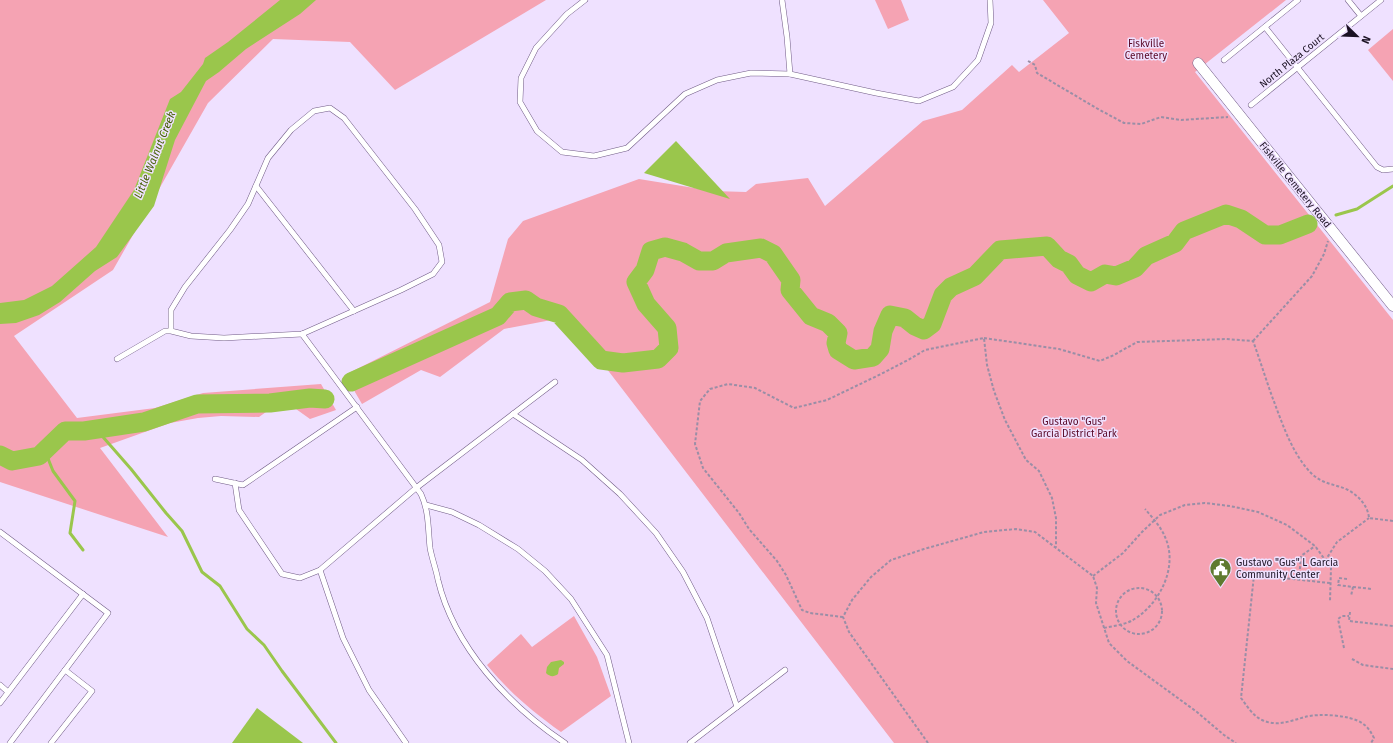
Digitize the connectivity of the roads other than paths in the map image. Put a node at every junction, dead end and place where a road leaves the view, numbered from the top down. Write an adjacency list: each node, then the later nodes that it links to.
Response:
1 (585, 0): 12 (lane)
2 (782, 0): 12 (lane)
3 (990, 0): 12 (lane)
4 (1298, 0): 8 (lane)
5 (1348, 0): 7 (lane)
6 (1380, 0): 7 (lane, North Plaza Court)
7 (1361, 16): 11 (lane, North Plaza Court)
8 (1265, 27): 9 (lane); 11 (lane)
9 (1224, 60)
10 (1198, 63): 16 (street, Fiskville Cemetery Road)
11 (1297, 68): 13 (lane, North Plaza Court); 14 (lane)
12 (790, 74)
13 (1251, 105)
14 (1393, 169)
15 (256, 186): 17 (lane); 17 (lane); 18 (lane)
16 (1393, 306)
17 (354, 311): 19 (lane)
18 (171, 331): 19 (lane); 20 (lane)
19 (302, 334): 22 (lane)
20 (117, 358)
21 (555, 382): 23 (lane)
22 (357, 407): 25 (lane); 26 (lane)
23 (513, 414): 26 (lane); 36 (lane)
24 (215, 479): 25 (lane)
25 (235, 483): 29 (lane)
26 (416, 488): 27 (lane); 29 (lane)
27 (426, 505): 40 (lane); 41 (lane)
28 (0, 532): 30 (lane)
29 (320, 570): 39 (lane)
30 (83, 594): 31 (lane); 34 (lane)
31 (65, 670): 37 (lane); 38 (lane)
32 (785, 670): 36 (lane)
33 (0, 685): 34 (lane)
34 (8, 692): 35 (lane)
35 (0, 703)
36 (737, 707): 42 (lane)
37 (10, 743)
38 (51, 743)
39 (406, 743)
40 (565, 743)
41 (629, 743)
42 (690, 743)

